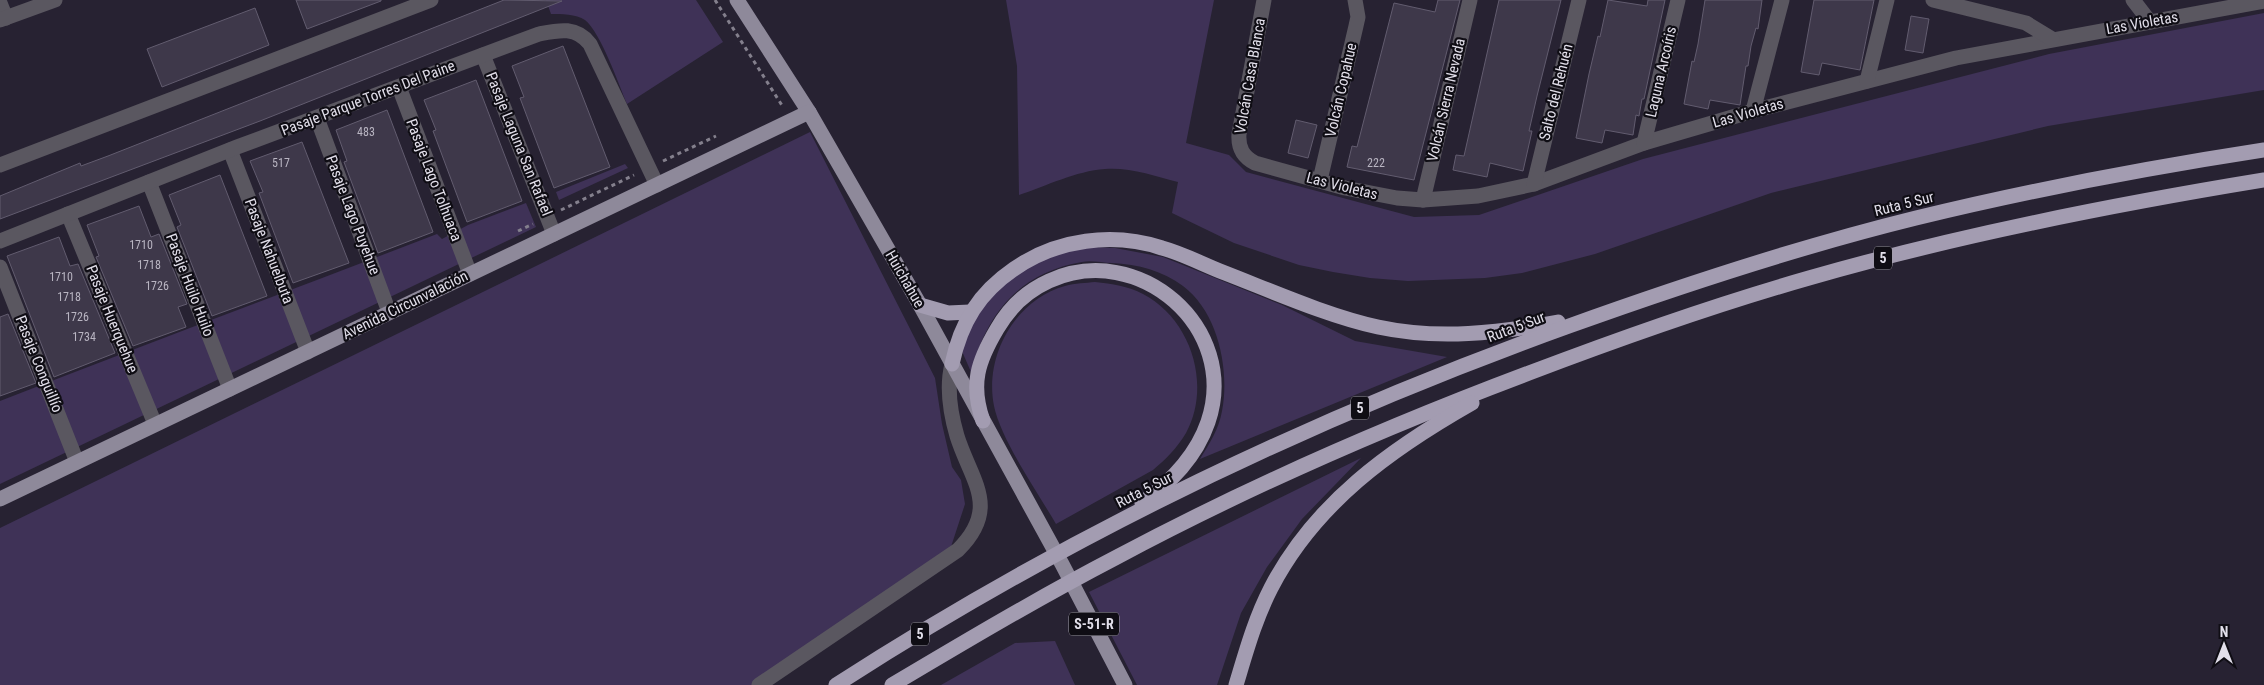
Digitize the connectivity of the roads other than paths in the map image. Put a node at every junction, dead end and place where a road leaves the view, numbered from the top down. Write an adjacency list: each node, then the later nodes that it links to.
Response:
1 (55, 0): 15 (street)
2 (431, 0): 28 (street)
3 (737, 0): 22 (main road, Huichahue)
4 (1264, 0): 27 (street, Volcán Casa Blanca)
5 (1355, 0): 29 (street, Volcán Copahue)
6 (1470, 0): 34 (street, Volcán Sierra Nevada)
7 (1579, 0): 32 (street, Salto del Rehuén)
8 (1678, 0): 24 (street, Laguna Arcoíris)
9 (1782, 0): 21 (street)
10 (1887, 0): 19 (street)
11 (1933, 0): 17 (street)
12 (2133, 0): 16 (street)
13 (2264, 1): 16 (street, Las Violetas)
14 (0, 3): 15 (street)
15 (3, 19)
16 (2150, 22): 17 (street, Las Violetas)
17 (2052, 39): 19 (street, Las Violetas)
18 (483, 55): 20 (street, Pasaje Parque Torres Del Paine); 33 (street, Pasaje Parque Torres Del Paine); 36 (street, Pasaje Laguna San Rafael)
19 (1867, 81): 21 (street, Las Violetas)
20 (399, 87): 23 (street, Pasaje Parque Torres Del Paine); 39 (street, Pasaje Lago Tolhuaca)
21 (1753, 111): 24 (street, Las Violetas)
22 (809, 112): 33 (main road, Avenida Circunvalación); 40 (main road, Huichahue)
23 (317, 118): 25 (street, Pasaje Parque Torres Del Paine); 42 (street, Pasaje Lago Puyehue)
24 (1644, 143): 32 (street, Las Violetas)
25 (230, 150): 31 (street, Pasaje Parque Torres Del Paine); 44 (street, Pasaje Nahuelbuta)
26 (2264, 150): 41 (highway, Ruta 5 Sur / 5)
27 (1241, 151): 29 (street, Las Violetas)
28 (0, 165)
29 (1320, 180): 34 (street, Las Violetas)
30 (2264, 180): 46 (highway, 5)
31 (150, 182): 35 (street, Pasaje Parque Torres Del Paine); 47 (street, Pasaje Huilo Huilo)
32 (1534, 184): 34 (street, Las Violetas)
33 (657, 185): 36 (main road, Avenida Circunvalación)
34 (1423, 200)
35 (68, 214): 37 (street, Pasaje Parque Torres Del Paine); 49 (street, Pasaje Huerquehue)
36 (554, 234): 39 (main road, Avenida Circunvalación)
37 (0, 241)
38 (0, 267): 50 (street, Pasaje Conguillío)
39 (470, 274): 42 (main road, Avenida Circunvalación)
40 (920, 305): 43 (highway); 45 (main road, Huichahue)
41 (1624, 306): 43 (highway); 52 (highway, Ruta 5 Sur / 5)
42 (390, 312): 44 (main road, Avenida Circunvalación)
43 (970, 312): 45 (highway)
44 (308, 352): 47 (main road, Avenida Circunvalación)
45 (952, 364): 48 (main road, Huichahue); 53 (street)
46 (1514, 379): 55 (highway, 5); 57 (highway)
47 (230, 388): 49 (main road, Avenida Circunvalación)
48 (983, 422): 52 (highway); 56 (main road, Huichahue / S-51-R)
49 (155, 424): 50 (main road, Avenida Circunvalación)
50 (77, 462): 51 (main road, Avenida Circunvalación)
51 (0, 499)
52 (1104, 529): 54 (highway, Ruta 5 Sur / 5)
53 (759, 685)
54 (836, 685)
55 (892, 685)
56 (1125, 685)
57 (1236, 685)

